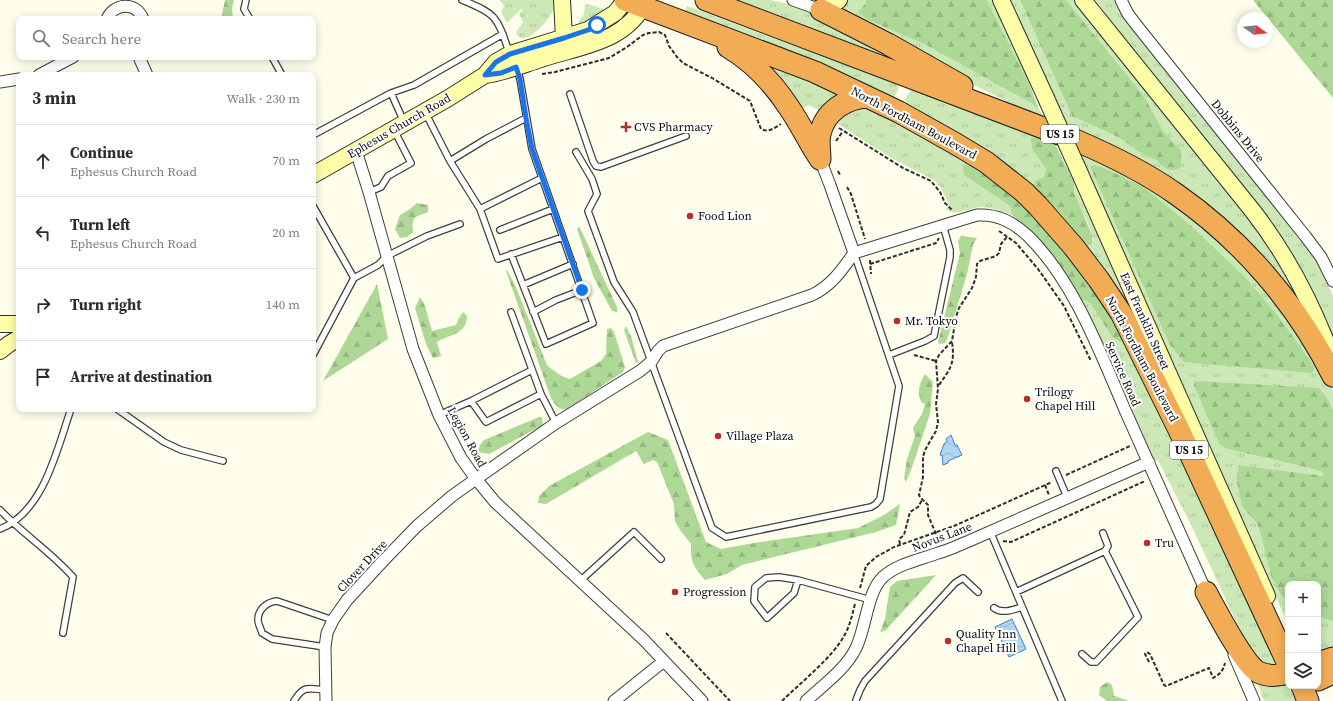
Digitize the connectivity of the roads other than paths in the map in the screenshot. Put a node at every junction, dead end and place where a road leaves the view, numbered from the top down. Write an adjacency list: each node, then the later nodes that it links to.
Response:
1 (246, 0): 14 (lane)
2 (462, 0): 16 (lane)
3 (562, 0): 17 (main road)
4 (706, 0): 32 (highway, US 15)
5 (793, 0): 11 (street)
6 (839, 0): 11 (main road)
7 (1001, 0): 98 (main road, East Franklin Street, bridge)
8 (1083, 0): 66 (main road)
9 (1121, 0): 55 (street, Dobbins Drive)
10 (634, 1): 15 (highway, North Fordham Boulevard / US 15); 17 (main road, Ephesus Church Road); 21 (main road, Ephesus Church Road)
11 (821, 10): 32 (highway)
12 (108, 16): 13 (street)
13 (141, 16)
14 (248, 16)
15 (694, 26): 29 (highway, North Fordham Boulevard / US 15); 38 (highway)
16 (503, 34): 21 (lane); 27 (lane)
17 (564, 38): 21 (main road, Ephesus Church Road)
18 (67, 60): 22 (street)
19 (140, 60): 23 (street)
20 (274, 60): 24 (lane)
21 (513, 61): 30 (main road, Ephesus Church Road); 31 (lane)
22 (45, 72)
23 (146, 72)
24 (280, 72)
25 (16, 79): 26 (street)
26 (0, 82)
27 (391, 93): 33 (lane); 34 (lane)
28 (570, 94): 35 (lane)
29 (868, 97): 38 (highway); 101 (highway, North Fordham Boulevard / US 15)
30 (424, 112): 33 (main road, Ephesus Church Road); 39 (lane)
31 (526, 118): 39 (lane); 41 (lane)
32 (1018, 118): 69 (highway, US 15)
33 (399, 126): 36 (main road, Ephesus Church Road); 42 (lane)
34 (316, 132)
35 (686, 136)
36 (356, 151): 40 (main road, Ephesus Church Road); 42 (street, Legion Road)
37 (576, 152): 67 (lane)
38 (820, 159): 50 (street)
39 (450, 161): 43 (lane)
40 (316, 173)
41 (542, 178): 43 (lane); 44 (lane)
42 (369, 192): 52 (street, Legion Road)
43 (480, 209): 51 (lane)
44 (553, 209): 47 (lane); 49 (lane)
45 (316, 211): 54 (lane)
46 (460, 224): 52 (lane)
47 (500, 230)
48 (942, 230): 50 (street, Service Road); 65 (lane); 77 (street, Service Road)
49 (563, 238): 51 (lane); 53 (lane)
50 (854, 253): 65 (lane); 67 (street, Clover Drive)
51 (511, 254): 56 (lane)
52 (387, 256): 54 (lane); 74 (street, Legion Road)
53 (573, 264): 56 (lane); 57 (lane)
54 (354, 278): 63 (lane)
55 (1333, 280)
56 (523, 286): 59 (lane)
57 (582, 290): 59 (lane); 59 (lane)
58 (511, 312): 68 (lane)
59 (533, 312)
60 (0, 324): 61 (main road)
61 (16, 324)
62 (16, 340): 64 (main road)
63 (316, 349)
64 (0, 351)
65 (889, 356): 67 (lane)
66 (1333, 360)
67 (650, 362): 75 (street, Clover Drive)
68 (532, 370): 70 (lane); 71 (lane)
69 (1333, 376)
70 (541, 394): 71 (lane); 75 (lane)
71 (471, 401): 74 (lane)
72 (70, 412): 82 (lane)
73 (120, 412): 76 (lane)
74 (439, 415): 79 (street, Legion Road)
75 (556, 423): 79 (street, Clover Drive)
76 (223, 462)
77 (1144, 464): 80 (street, Novus Lane); 92 (street, Service Road)
78 (1056, 471): 80 (lane)
79 (476, 479): 89 (street, Legion Road); 96 (street, Clover Drive)
80 (1067, 497): 84 (street, Novus Lane)
81 (0, 510): 82 (lane)
82 (13, 523): 83 (lane); 97 (lane)
83 (0, 529)
84 (990, 531): 91 (lane); 93 (street, Novus Lane)
85 (1103, 533): 86 (lane)
86 (1105, 551): 91 (lane); 100 (lane)
87 (661, 559): 89 (lane)
88 (798, 580): 88 (lane); 93 (lane)
89 (580, 582): 103 (street, Legion Road)
90 (978, 592): 113 (lane)
91 (1016, 592): 94 (lane)
92 (1206, 592): 107 (highway); 115 (street, Service Road)
93 (871, 600): 112 (street, Novus Lane)
94 (1022, 607): 95 (lane); 114 (lane)
95 (994, 608)
96 (333, 620): 99 (street, Clover Drive); 99 (lane)
97 (63, 633)
98 (1285, 636)
99 (325, 647): 108 (street, Clover Drive)
100 (1082, 654)
101 (1285, 658)
102 (1333, 658): 104 (highway)
103 (664, 661): 110 (street); 111 (street, Legion Road)
104 (1321, 662)
105 (1333, 673): 106 (highway)
106 (1321, 678)
107 (1285, 679)
108 (327, 695): 109 (lane)
109 (294, 701)
110 (614, 701)
111 (702, 701)
112 (806, 701)
113 (857, 701)
114 (1062, 701)
115 (1254, 701)

